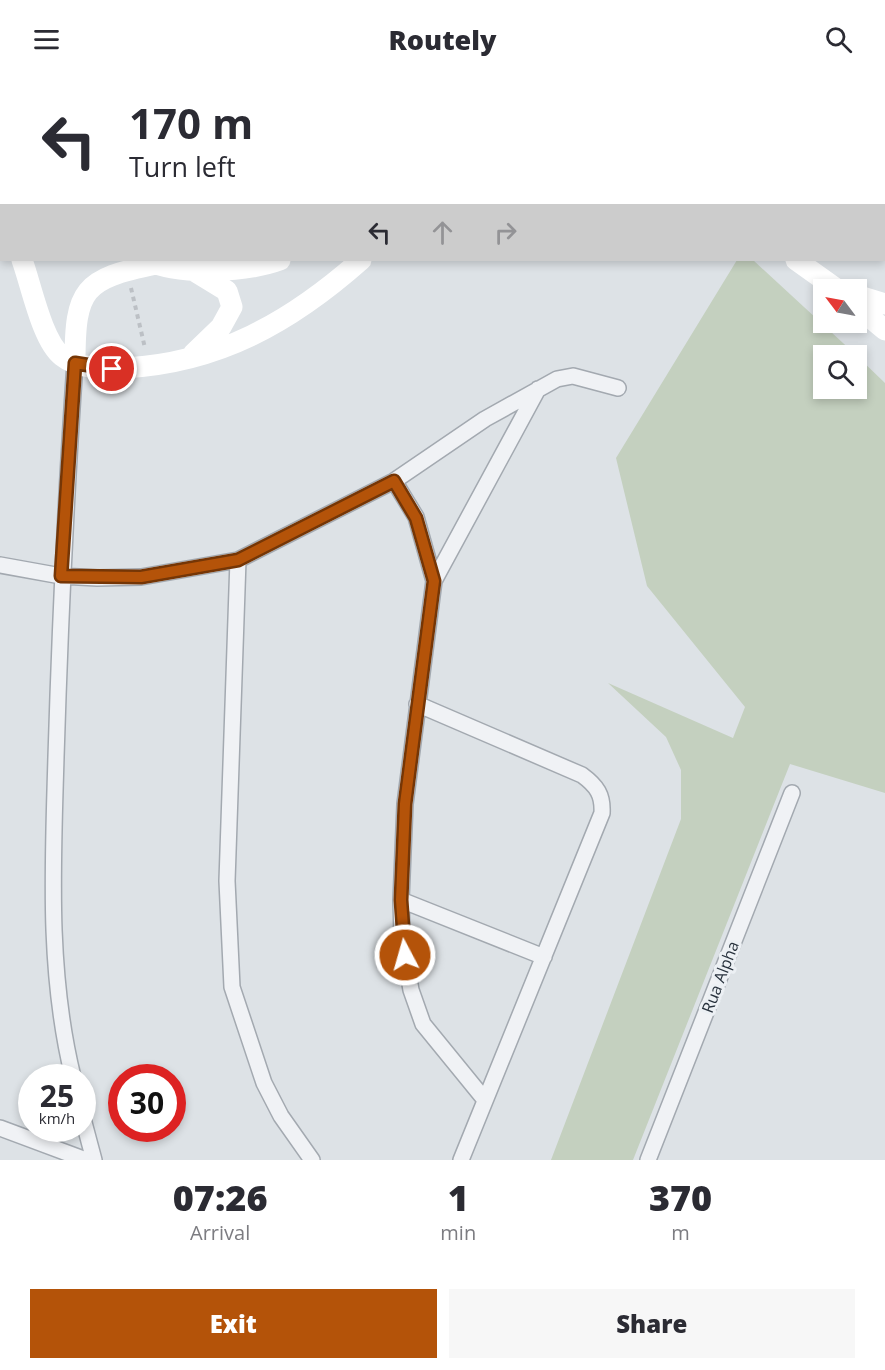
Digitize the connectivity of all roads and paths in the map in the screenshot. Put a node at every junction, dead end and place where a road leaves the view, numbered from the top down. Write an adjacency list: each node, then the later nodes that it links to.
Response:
1 (22, 261): 16 (main road)
2 (276, 261): 7 (main road)
3 (349, 261): 10 (main road)
4 (360, 261): 10 (main road)
5 (797, 261): 9 (main road)
6 (152, 262): 7 (main road); 8 (main road)
7 (191, 269): 15 (main road)
8 (126, 270): 16 (main road); 17 (path)
9 (824, 279)
10 (323, 294): 15 (main road)
11 (867, 298): 12 (main road)
12 (885, 304)
13 (867, 315): 14 (main road)
14 (885, 330)
15 (188, 358): 17 (main road)
16 (75, 363): 17 (main road); 23 (street)
17 (149, 367)
18 (618, 388): 19 (street)
19 (538, 389): 20 (street); 24 (street)
20 (394, 481): 21 (street); 24 (street)
21 (238, 560): 23 (street); 35 (street)
22 (0, 565): 23 (street)
23 (61, 576): 29 (street)
24 (434, 581): 25 (street)
25 (417, 704): 27 (street); 28 (street)
26 (792, 794): 37 (street, Rua Alpha)
27 (401, 900): 28 (street); 30 (street)
28 (544, 957): 30 (street)
29 (70, 1064)
30 (485, 1100): 36 (street)
31 (0, 1128): 33 (street)
32 (89, 1142): 34 (street)
33 (86, 1160)
34 (94, 1160)
35 (312, 1160)
36 (461, 1160)
37 (648, 1160)

